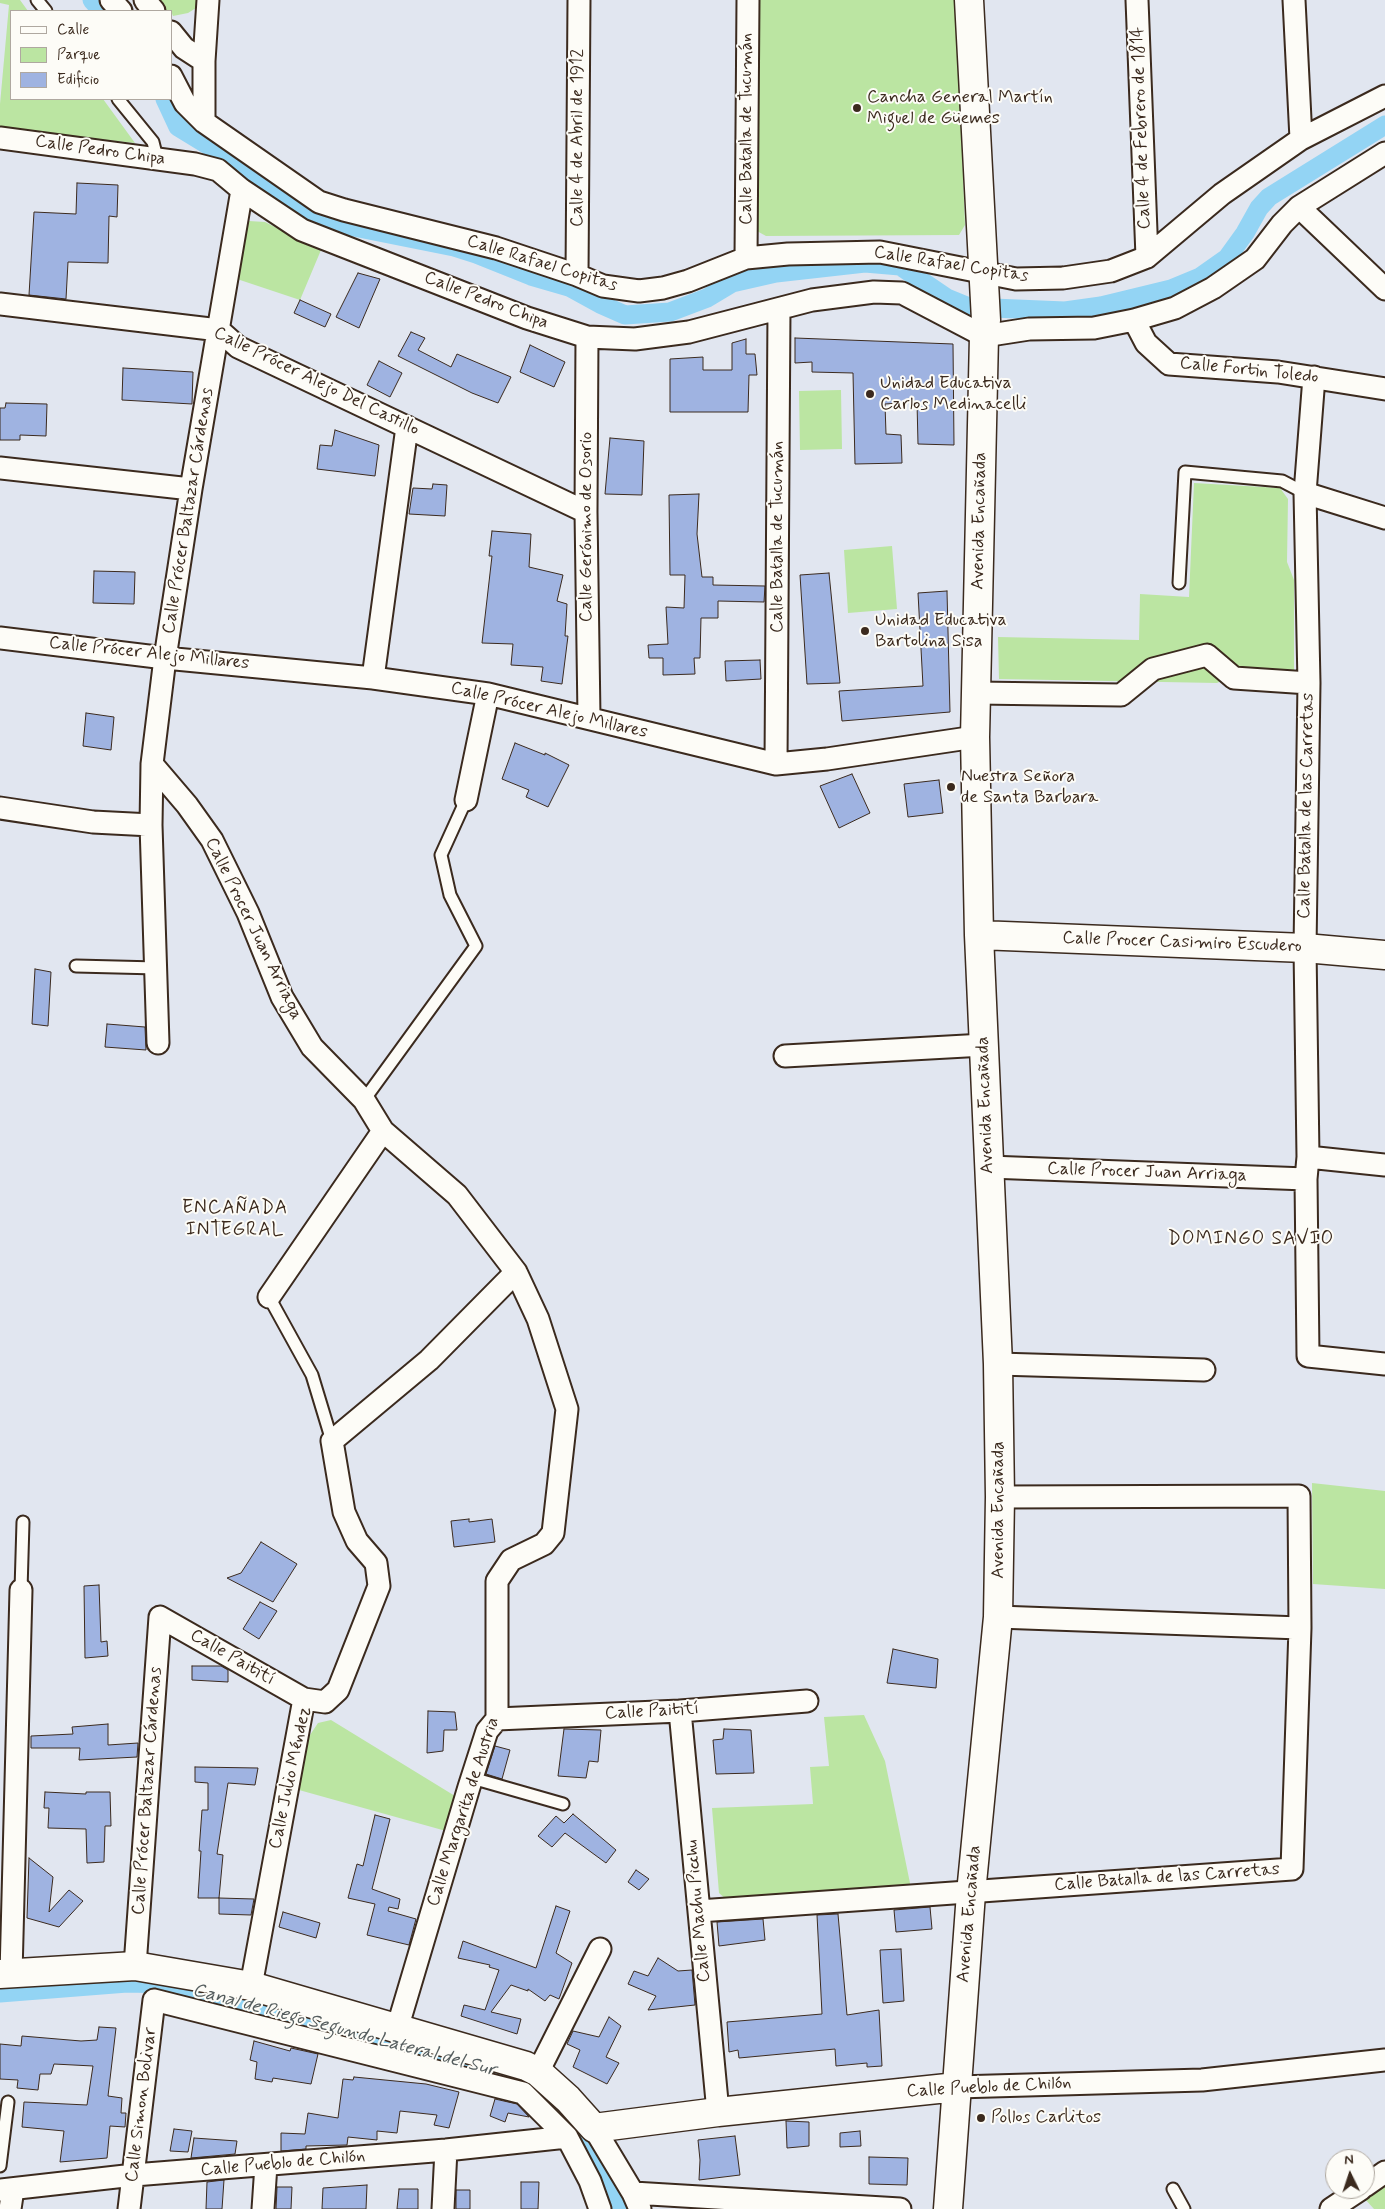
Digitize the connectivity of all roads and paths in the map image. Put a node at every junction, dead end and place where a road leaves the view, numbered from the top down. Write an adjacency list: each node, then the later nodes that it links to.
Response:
1 (37, 0): 10 (lane)
2 (111, 0): 11 (street)
3 (145, 0): 12 (street)
4 (208, 0): 14 (street)
5 (579, 0): 29 (street, Calle 4 de Abril de 1912)
6 (748, 0): 28 (street, Calle Batalla de Tucumán)
7 (969, 0): 30 (main road, Avenida Encañada)
8 (1137, 0): 27 (street, Calle 4 de Febrero de 1814)
9 (1294, 0): 20 (street)
10 (45, 10)
11 (120, 10)
12 (153, 10)
13 (172, 33): 14 (street)
14 (204, 61): 18 (street)
15 (172, 78): 18 (street, Calle Rafael Copitas)
16 (1384, 97): 20 (street, Calle Rafael Copitas)
17 (119, 100): 22 (lane)
18 (204, 122): 24 (street, Calle Rafael Copitas)
19 (0, 138): 22 (street, Calle Pedro Chipa)
20 (1301, 139): 27 (street, Calle Rafael Copitas)
21 (1385, 153): 25 (street)
22 (157, 158): 23 (street, Calle Pedro Chipa)
23 (242, 190): 26 (street, Calle Pedro Chipa); 36 (street, Calle Prócer Baltazar Cárdenas)
24 (318, 203): 26 (street); 29 (street, Calle Rafael Copitas)
25 (1299, 207): 31 (street); 34 (street)
26 (302, 229): 37 (street, Calle Pedro Chipa)
27 (1147, 257): 30 (street, Calle Rafael Copitas)
28 (746, 258): 29 (street, Calle Rafael Copitas); 30 (street, Calle Rafael Copitas)
29 (577, 275)
30 (984, 279): 35 (main road, Avenida Encañada)
31 (1385, 289)
32 (0, 304): 36 (street, Calle Prócer Alejo Del Castillo)
33 (779, 310): 35 (street, Calle Pedro Chipa); 37 (street, Calle Pedro Chipa); 56 (street, Calle Batalla de Tucumán)
34 (1134, 320): 35 (street); 38 (street, Calle Fortin Toledo)
35 (985, 328): 51 (main road, Avenida Encañada)
36 (219, 330): 40 (street, Calle Prócer Alejo Del Castillo); 42 (street, Calle Prócer Baltazar Cárdenas)
37 (587, 337): 44 (street, Calle Gerónimo de Osorio)
38 (1314, 377): 39 (street, Calle Fortin Toledo); 43 (street, Calle Batalla de las Carretas)
39 (1385, 389)
40 (407, 427): 44 (street, Calle Prócer Alejo Del Castillo); 49 (street)
41 (0, 468): 42 (street)
42 (191, 489): 48 (street, Calle Prócer Baltazar Cárdenas)
43 (1305, 493): 45 (street); 46 (lane); 50 (street, Calle Batalla de las Carretas)
44 (586, 512): 53 (street, Calle Gerónimo de Osorio)
45 (1385, 518)
46 (1179, 583)
47 (0, 638): 48 (street, Calle Prócer Alejo Millares)
48 (165, 658): 49 (street, Calle Prócer Alejo Millares); 55 (street, Calle Prócer Baltazar Cárdenas)
49 (373, 678): 52 (street, Calle Prócer Alejo Millares)
50 (1309, 683): 51 (street); 61 (street, Calle Batalla de las Carretas)
51 (977, 693): 54 (main road, Avenida Encañada)
52 (488, 694): 53 (street, Calle Prócer Alejo Millares); 57 (street)
53 (589, 717): 56 (street, Calle Prócer Alejo Millares)
54 (975, 737): 56 (street, Calle Prócer Alejo Millares); 60 (main road, Avenida Encañada)
55 (152, 764): 59 (street, Calle Prócer Baltazar Cárdenas); 68 (street, Calle Procer Juan Arriaga)
56 (776, 764)
57 (466, 800): 68 (lane)
58 (0, 808): 59 (street)
59 (151, 825): 64 (street, Calle Prócer Baltazar Cárdenas)
60 (979, 935): 61 (main road, Calle Procer Casimiro Escudero); 66 (main road, Avenida Encañada)
61 (1305, 948): 62 (main road, Calle Procer Casimiro Escudero); 70 (street, Calle Batalla de las Carretas)
62 (1385, 955)
63 (76, 966): 64 (lane)
64 (157, 968): 65 (street, Calle Prócer Baltazar Cárdenas)
65 (158, 1043)
66 (984, 1045): 67 (street); 72 (main road, Avenida Encañada)
67 (785, 1056)
68 (364, 1100): 69 (street, Calle Procer Juan Arriaga)
69 (383, 1131): 74 (street, Calle Procer Juan Arriaga); 75 (street)
70 (1308, 1157): 71 (street); 73 (street, Calle Batalla de las Carretas)
71 (1385, 1165)
72 (988, 1167): 73 (street, Calle Procer Juan Arriaga); 76 (main road, Avenida Encañada)
73 (1306, 1179): 77 (street, Calle Batalla de las Carretas)
74 (516, 1272): 79 (street, Calle Procer Juan Arriaga); 80 (street)
75 (269, 1297): 80 (lane, Calle Julio Méndez)
76 (998, 1364): 78 (street); 81 (main road, Avenida Encañada)
77 (1385, 1364)
78 (1204, 1370)
79 (567, 1409): 90 (street, Calle Margarita de Austria)
80 (332, 1441): 87 (street, Calle Julio Méndez)
81 (1000, 1497): 85 (main road, Avenida Encañada); 86 (street, Calle Batalla de las Carretas)
82 (23, 1522): 83 (lane)
83 (21, 1590): 97 (street)
84 (160, 1617): 87 (street, Calle Paitití); 96 (street, Calle Prócer Baltazar Cárdenas)
85 (998, 1617): 86 (street); 93 (main road, Avenida Encañada)
86 (1300, 1628): 93 (street, Calle Batalla de las Carretas)
87 (304, 1699): 98 (street, Calle Julio Méndez)
88 (807, 1701): 89 (street, Calle Paitití)
89 (680, 1711): 90 (street, Calle Paitití); 94 (street, Calle Machu Picchu)
90 (497, 1719): 91 (street, Calle Margarita de Austria)
91 (472, 1778): 92 (lane); 99 (street, Calle Margarita de Austria)
92 (563, 1804)
93 (971, 1893): 94 (street, Calle Batalla de las Carretas); 102 (main road, Avenida Encañada)
94 (699, 1911): 104 (street, Calle Machu Picchu)
95 (600, 1949): 101 (street)
96 (135, 1966): 97 (main road); 98 (main road)
97 (6, 1974)
98 (251, 1986): 99 (main road)
99 (397, 2029): 101 (main road)
100 (1385, 2060): 102 (street, Calle Pueblo de Chilón)
101 (538, 2072): 105 (main road)
102 (957, 2087): 104 (main road, Calle Pueblo de Chilón); 119 (main road, Avenida Encañada)
103 (8, 2102): 109 (lane)
104 (718, 2112): 105 (main road, Calle Pueblo de Chilón)
105 (594, 2128): 113 (street)
106 (567, 2137): 107 (street, Calle Pueblo de Chilón); 110 (street, Calle Simon Bolivar); 117 (street)
107 (446, 2150): 108 (street, Calle Pueblo de Chilón); 116 (street)
108 (266, 2165): 110 (street, Calle Pueblo de Chilón); 115 (street)
109 (0, 2166)
110 (134, 2175): 112 (street, Calle Pueblo de Chilón); 114 (street, Calle Simon Bolivar)
111 (1174, 2189): 120 (lane)
112 (8, 2196)
113 (637, 2201): 118 (street)
114 (129, 2209)
115 (263, 2209)
116 (443, 2209)
117 (600, 2209)
118 (900, 2209)
119 (948, 2209)
120 (1184, 2209)

